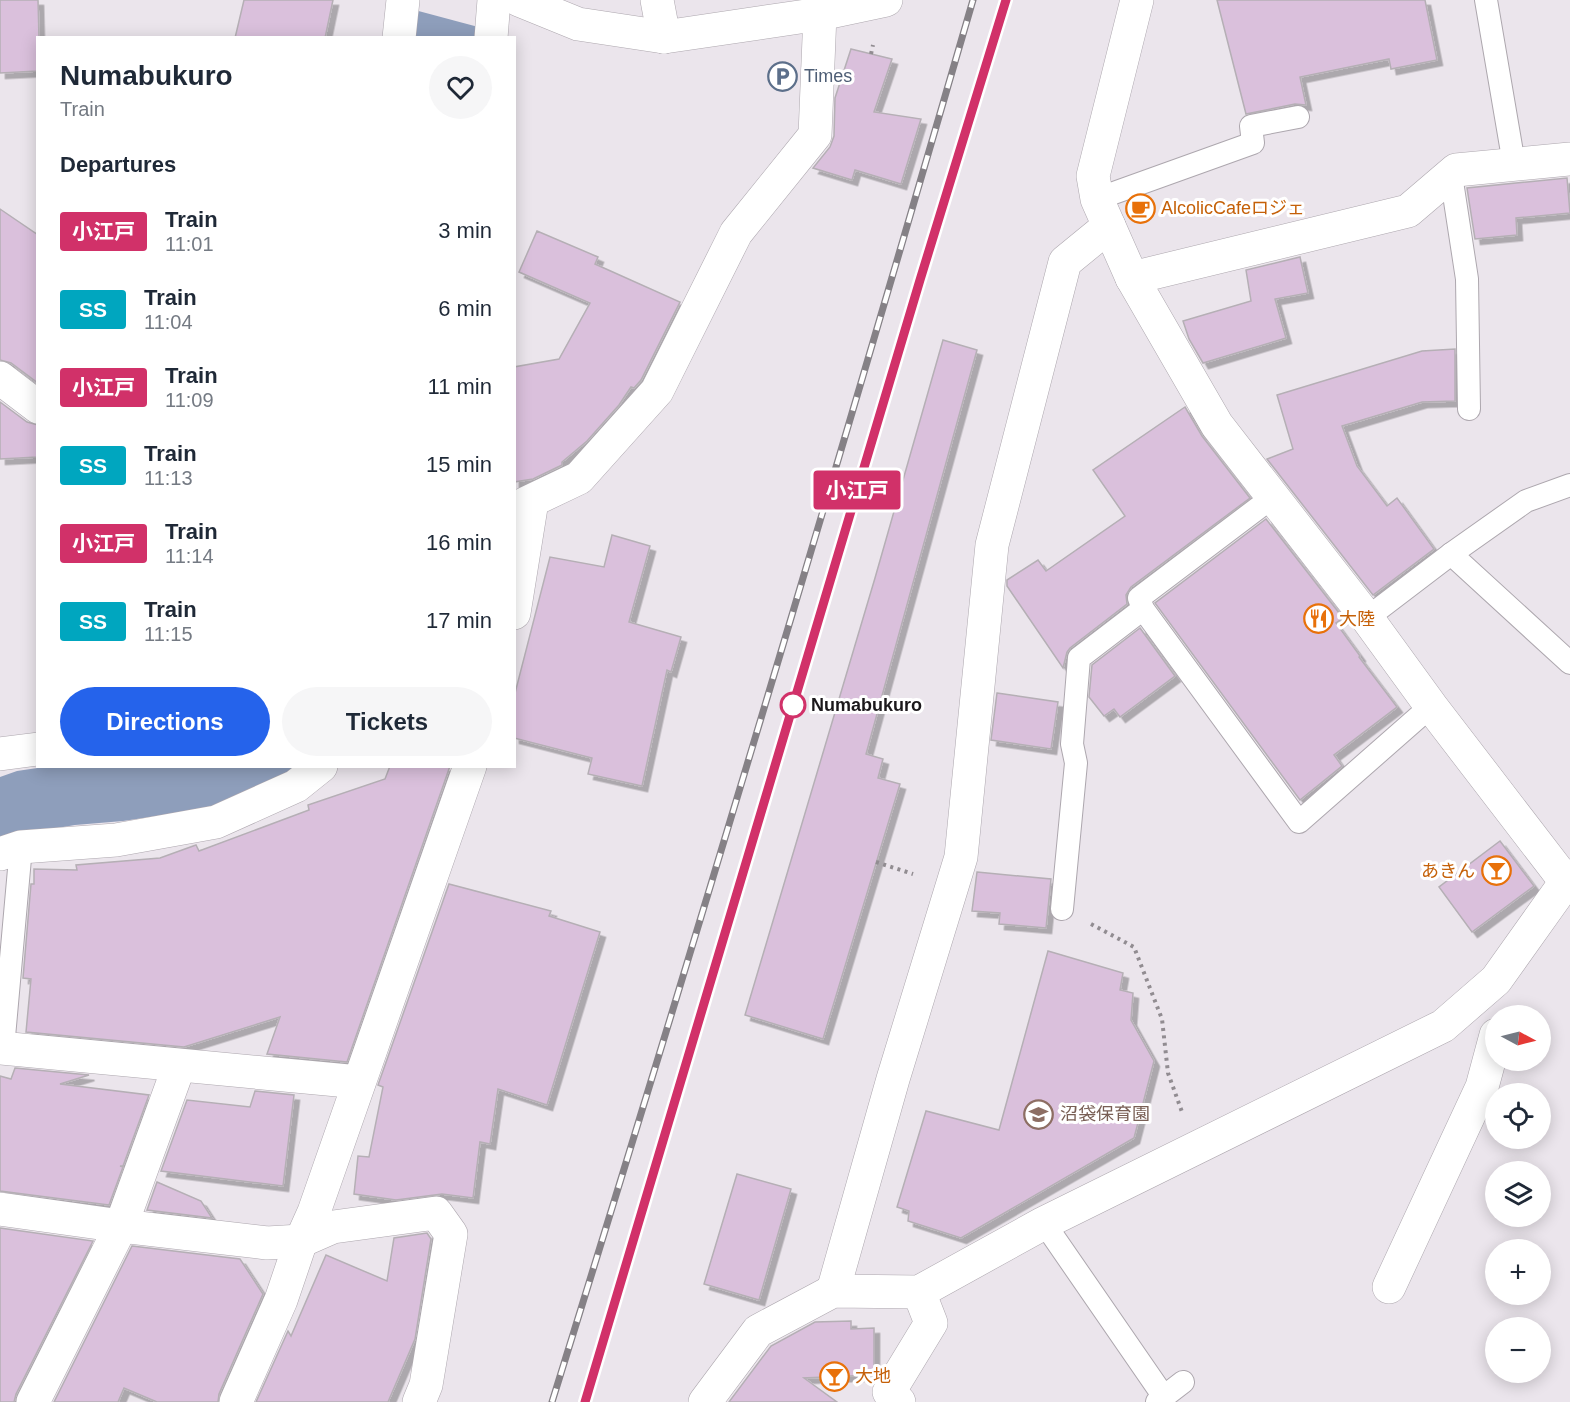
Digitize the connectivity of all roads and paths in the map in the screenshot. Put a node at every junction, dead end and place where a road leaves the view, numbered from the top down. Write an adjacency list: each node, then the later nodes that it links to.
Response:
1 (403, 0): 9 (street)
2 (494, 0): 10 (street)
3 (519, 0): 11 (street)
4 (657, 0): 11 (street)
5 (886, 0): 8 (street)
6 (1137, 0): 16 (street)
7 (1486, 0): 14 (lane)
8 (820, 14): 11 (street); 23 (street)
9 (399, 36)
10 (491, 36)
11 (664, 37)
12 (1298, 117): 16 (lane)
13 (1570, 159): 14 (street)
14 (1514, 164): 15 (street)
15 (1451, 175): 17 (street); 20 (lane)
16 (1103, 213): 17 (street); 49 (street)
17 (1132, 278): 22 (street)
18 (0, 378): 19 (street)
19 (36, 405)
20 (1469, 409)
21 (1570, 485): 24 (lane)
22 (1274, 496): 26 (lane); 27 (street)
23 (523, 505): 25 (street)
24 (1452, 554): 27 (lane); 28 (lane)
25 (516, 590)
26 (1143, 609): 29 (lane); 36 (lane)
27 (1367, 618): 29 (street)
28 (1570, 663)
29 (1431, 706): 35 (street)
30 (36, 748): 31 (street)
31 (0, 754)
32 (318, 768): 34 (street)
33 (469, 768): 42 (street)
34 (10, 851): 39 (lane)
35 (1569, 882): 37 (street)
36 (1062, 909): 43 (path)
37 (1496, 980): 38 (street); 43 (street)
38 (1497, 1005)
39 (1, 1048): 40 (street)
40 (179, 1066): 42 (street); 46 (street)
41 (1486, 1071): 48 (street)
42 (359, 1082): 47 (street)
43 (1195, 1150): 45 (street)
44 (0, 1209): 46 (street)
45 (1044, 1223): 50 (street); 53 (lane)
46 (121, 1226): 47 (street); 54 (street)
47 (302, 1241): 55 (street); 56 (street)
48 (1389, 1287)
49 (833, 1291): 50 (street); 57 (street)
50 (919, 1292): 52 (street)
51 (1183, 1382): 53 (lane)
52 (890, 1399)
53 (1160, 1399)
54 (33, 1402)
55 (236, 1402)
56 (419, 1402)
57 (705, 1402)

